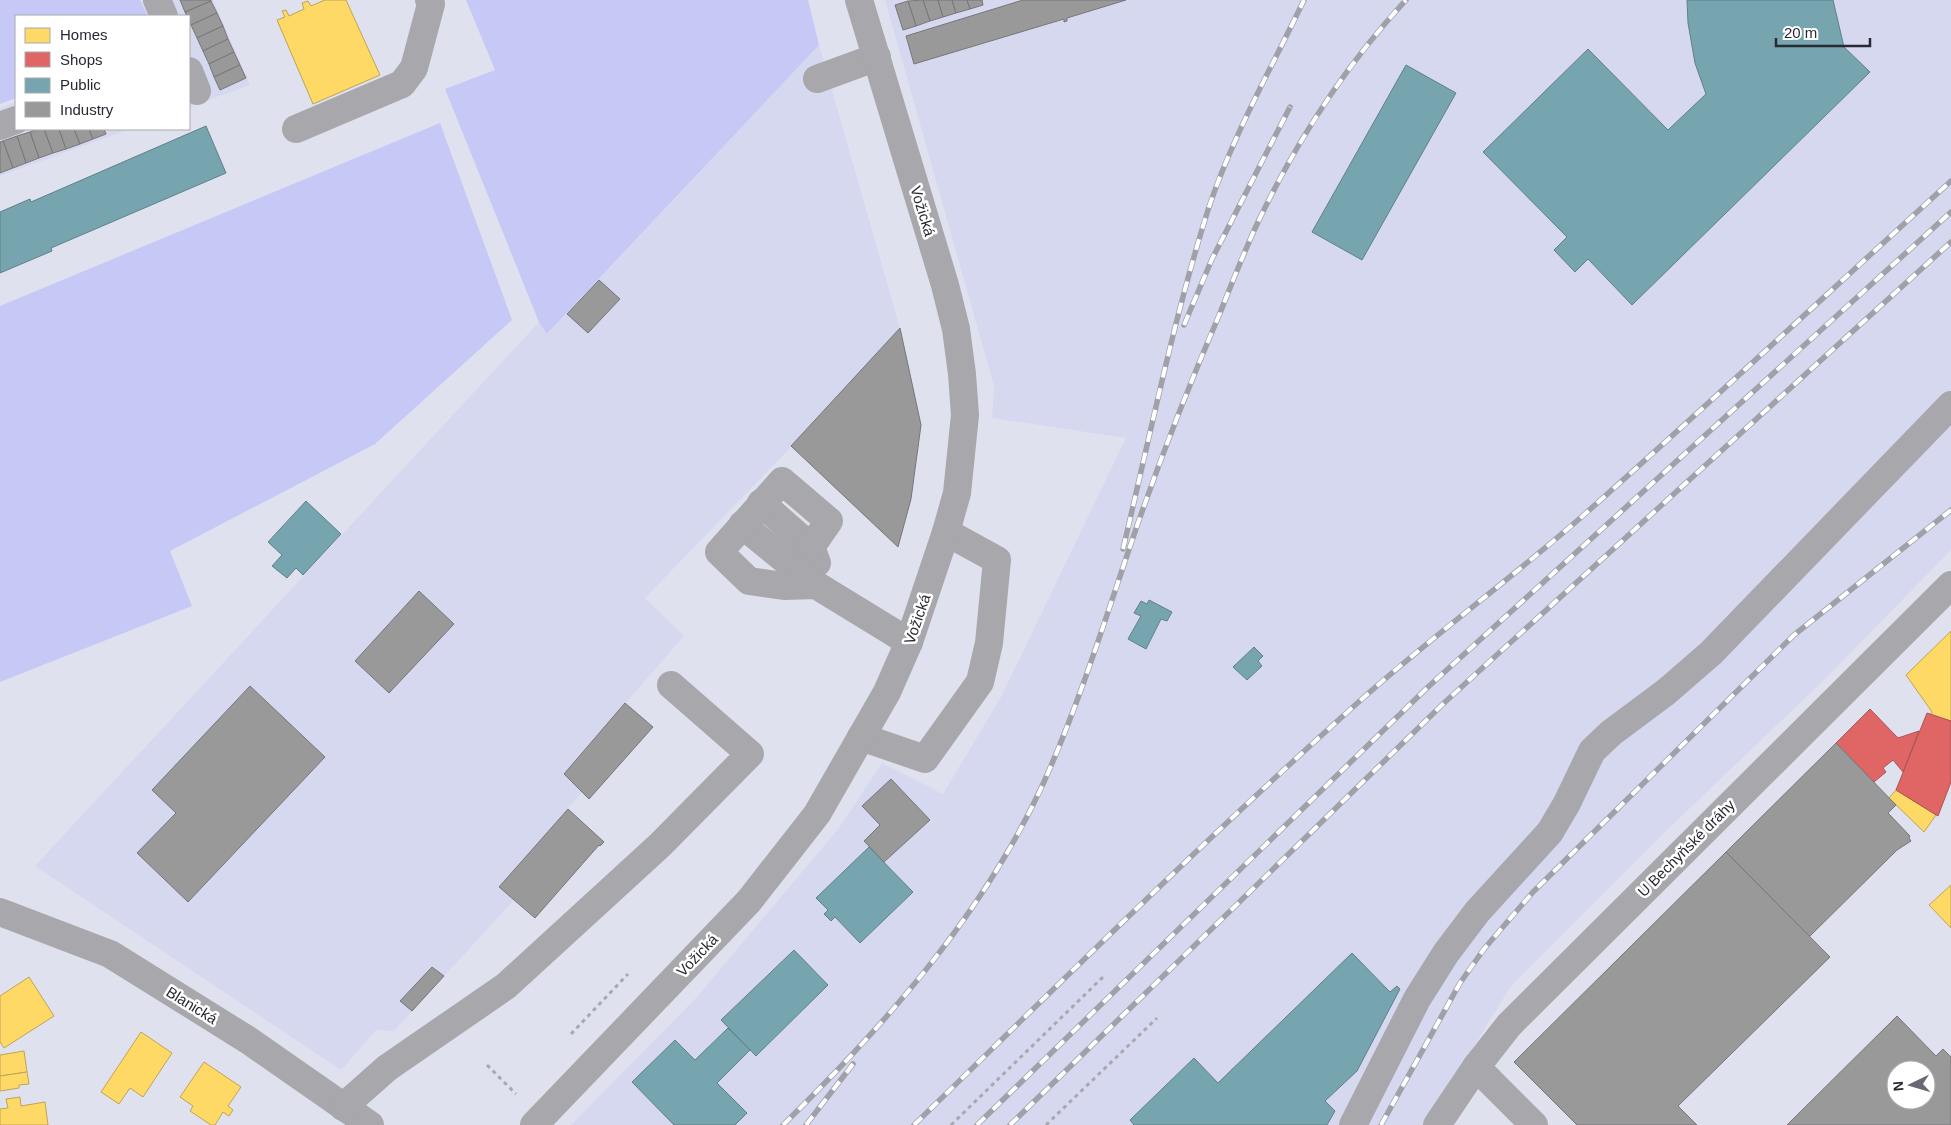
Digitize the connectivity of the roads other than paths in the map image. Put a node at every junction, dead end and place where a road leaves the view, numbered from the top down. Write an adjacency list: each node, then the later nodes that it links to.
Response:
1 (157, 0): 4 (street)
2 (859, 0): 5 (street, Vožická)
3 (430, 2): 9 (street)
4 (164, 15)
5 (876, 57): 6 (street); 12 (street, Vožická)
6 (817, 79)
7 (15, 120): 8 (street)
8 (0, 126)
9 (296, 129)
10 (1951, 405): 23 (street)
11 (742, 525): 14 (street); 14 (street); 14 (street)
12 (946, 532): 15 (street, Vožická); 17 (street)
13 (1951, 585): 19 (street, U Bechyňské dráhy)
14 (822, 590): 15 (street)
15 (909, 642): 17 (street, Vožická)
16 (670, 685): 20 (street)
17 (861, 737): 22 (street, Vožická)
18 (0, 912): 20 (street, Blanická)
19 (1476, 1067): 24 (street, U Bechyňské dráhy); 25 (street)
20 (343, 1107): 21 (street, Blanická)
21 (370, 1125)
22 (534, 1125)
23 (1353, 1125)
24 (1437, 1125)
25 (1534, 1125)

